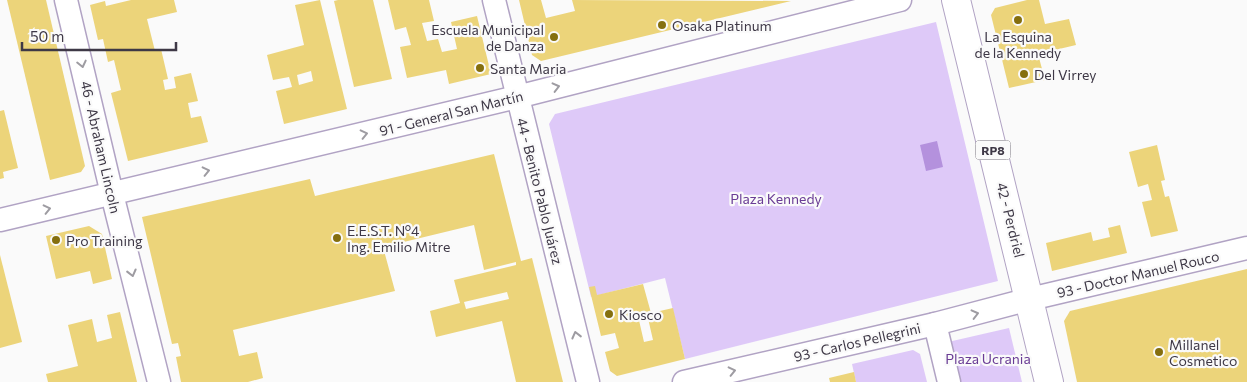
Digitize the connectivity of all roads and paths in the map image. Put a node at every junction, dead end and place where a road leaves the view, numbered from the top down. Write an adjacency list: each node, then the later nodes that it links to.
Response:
1 (66, 0): 6 (street, 46 - Abraham Lincoln, one-way to 6)
2 (494, 0): 5 (street, 44 - Benito Pablo Juárez)
3 (900, 0): 5 (street, 91 - General San Martín, one-way to 3)
4 (956, 0): 9 (main road, 42 - Perdriel / RP8)
5 (517, 97): 6 (street, 91 - General San Martín, one-way to 5); 12 (street, 44 - Benito Pablo Juárez, one-way to 5)
6 (112, 194): 7 (street, 91 - General San Martín, one-way to 6); 11 (street, 46 - Abraham Lincoln, one-way to 11)
7 (0, 220)
8 (1247, 248): 9 (street, 93 - Doctor Manuel Rouco)
9 (1030, 299): 10 (street, 93 - Carlos Pellegrini, one-way to 9); 15 (main road, 42 - Perdriel / RP8)
10 (935, 324): 13 (street, 93 - Carlos Pellegrini, one-way to 10); 14 (street)
11 (159, 382)
12 (588, 382)
13 (684, 382)
14 (949, 382)
15 (1049, 382)

